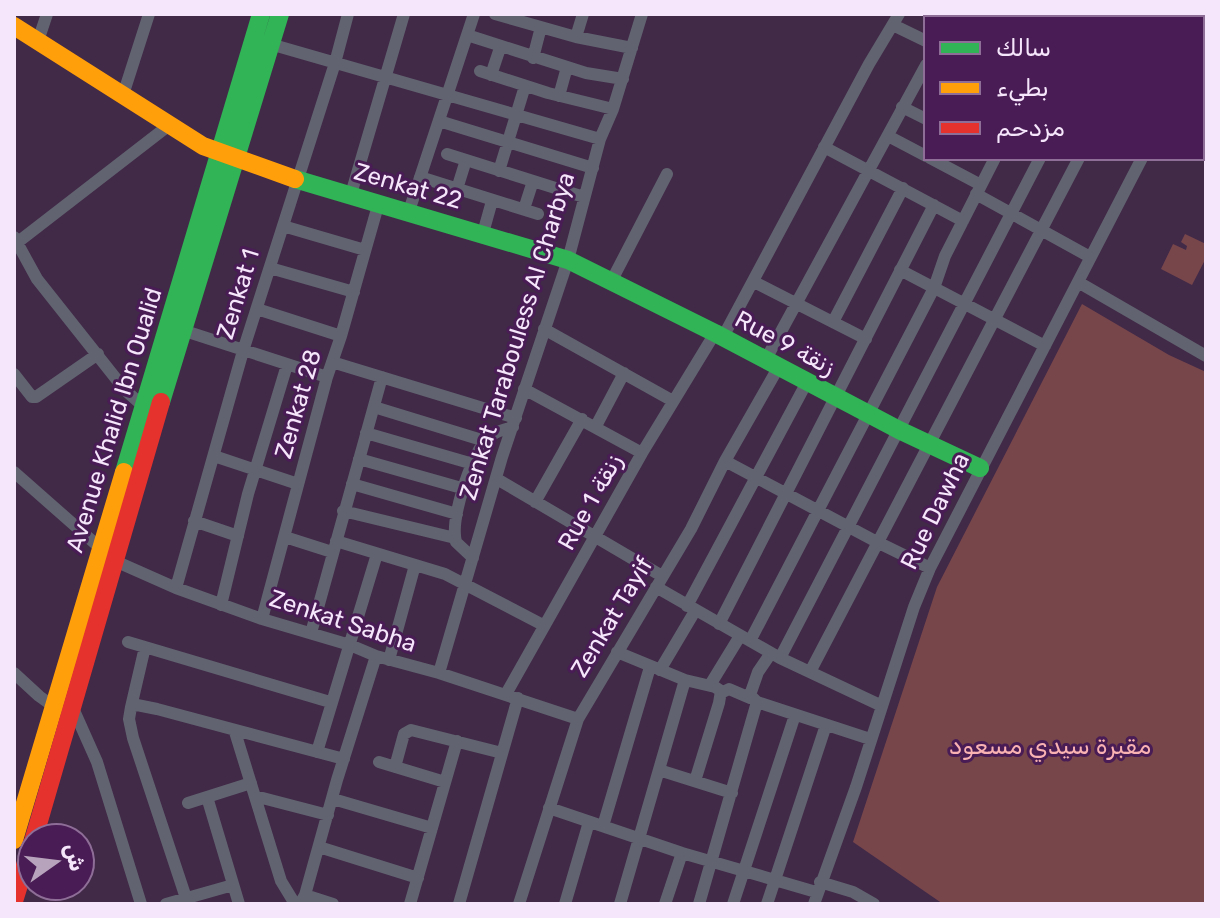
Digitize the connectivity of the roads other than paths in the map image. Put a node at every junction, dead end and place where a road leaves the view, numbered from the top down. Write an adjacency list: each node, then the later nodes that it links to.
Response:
1 (47, 14): 17 (street)
2 (149, 14): 29 (street)
3 (261, 14): 41 (main road, Avenue Khalid Ibn Oualid)
4 (280, 14): 18 (main road, Avenue Khalid Ibn Oualid)
5 (348, 14): 22 (street, Zenkat 1)
6 (404, 14): 24 (street)
7 (474, 14): 14 (street)
8 (495, 14): 12 (street)
9 (583, 14): 15 (street)
10 (642, 14): 20 (street, Zenkat Tarabouless Al Charbya)
11 (896, 20): 16 (street); 40 (street, Rue 1 زنقة)
12 (538, 22): 15 (street); 21 (street)
13 (14, 26): 17 (main road, Zenkat 22)
14 (467, 35): 19 (street); 28 (street)
15 (576, 37): 20 (street)
16 (924, 40)
17 (38, 41): 29 (main road, Zenkat 22)
18 (270, 44): 22 (street); 41 (main road, Avenue Khalid Ibn Oualid)
19 (500, 48): 21 (street); 27 (street)
20 (632, 48): 25 (street, Zenkat Tarabouless Al Charbya)
21 (533, 58): 23 (street)
22 (335, 63): 24 (street); 55 (street, Zenkat 1)
23 (567, 67): 25 (street); 30 (street)
24 (386, 76): 28 (street); 60 (street)
25 (623, 79): 32 (street, Zenkat Tarabouless Al Charbya)
26 (922, 80): 31 (street, Zenkat Tayif)
27 (525, 86): 30 (street); 33 (street)
28 (448, 93): 33 (street); 35 (street)
29 (123, 95): 36 (main road, Zenkat 22)
30 (559, 96): 32 (street)
31 (902, 107): 34 (street); 37 (street, Zenkat Tayif)
32 (613, 109): 38 (street, Zenkat Tarabouless Al Charbya)
33 (515, 114): 38 (street); 39 (street)
34 (924, 118)
35 (439, 121): 39 (street); 54 (street)
36 (168, 126): 41 (main road, Zenkat 22); 73 (street)
37 (888, 136): 43 (street); 51 (street, Zenkat Tayif)
38 (600, 139): 50 (street, Zenkat Tarabouless Al Charbya)
39 (506, 141): 50 (street); 52 (street)
40 (824, 147): 51 (street); 82 (street, Rue 1 زنقة)
41 (227, 154): 55 (main road, Zenkat 22); 92 (main road, Avenue Khalid Ibn Oualid); 111 (main road, Avenue Khalid Ibn Oualid)
42 (447, 154): 44 (street)
43 (924, 155)
44 (466, 160): 52 (street); 58 (street)
45 (933, 160): 59 (street)
46 (994, 160): 59 (street)
47 (1039, 160): 68 (street)
48 (1078, 160): 71 (street)
49 (1141, 160): 75 (street, Rue Dawha)
50 (593, 168): 61 (street, Zenkat Tarabouless Al Charbya)
51 (870, 170): 57 (street); 86 (street, Zenkat Tayif)
52 (499, 171): 56 (street)
53 (667, 174): 81 (street)
54 (420, 177): 58 (street); 66 (street)
55 (297, 180): 60 (main road, Zenkat 22); 70 (street, Zenkat 1)
56 (533, 181): 61 (street); 65 (street)
57 (903, 188): 64 (street); 90 (street)
58 (457, 189): 62 (street)
59 (978, 190): 68 (street); 69 (street)
60 (351, 194): 63 (main road, Zenkat 22)
61 (584, 197): 77 (street, Zenkat Tarabouless Al Charbya)
62 (492, 201): 65 (street); 72 (street)
63 (379, 202): 66 (main road, Zenkat 22); 74 (street, Zenkat 28)
64 (934, 205): 69 (street); 80 (street)
65 (524, 209): 67 (street)
66 (409, 211): 72 (main road, Zenkat 22)
67 (538, 214)
68 (1012, 214): 71 (street); 87 (street)
69 (963, 221): 84 (street)
70 (283, 226): 74 (street); 79 (street, Zenkat 1)
71 (1041, 230): 75 (street); 89 (street)
72 (483, 233): 77 (main road, Zenkat 22)
73 (16, 240): 76 (street)
74 (365, 250): 85 (street, Zenkat 28)
75 (1090, 257): 83 (street, Rue Dawha)
76 (24, 259): 78 (street); 98 (street)
77 (568, 260): 81 (main road, Rue 9 زنقة); 91 (street, Zenkat Tarabouless Al Charbya)
78 (14, 268)
79 (270, 268): 85 (street); 88 (street, Zenkat 1)
80 (900, 270): 84 (street); 95 (street)
81 (612, 280): 93 (main road, Rue 9 زنقة)
82 (754, 282): 86 (street); 93 (street, Rue 1 زنقة)
83 (1078, 282): 96 (street, Rue Dawha); 99 (street)
84 (934, 288): 87 (street); 113 (street)
85 (354, 292): 94 (street, Zenkat 28)
86 (795, 304): 90 (street); 101 (street, Zenkat Tayif)
87 (965, 305): 89 (street); 117 (street)
88 (257, 309): 94 (street); 97 (street, Zenkat 1)
89 (994, 320): 96 (street); 120 (street)
90 (833, 322): 95 (street)
91 (544, 329): 103 (street); 108 (street, Zenkat Tarabouless Al Charbya)
92 (182, 330): 97 (street); 148 (main road, Avenue Khalid Ibn Oualid)
93 (719, 335): 101 (main road, Rue 9 زنقة); 110 (street, Rue 1 زنقة)
94 (341, 336): 100 (street, Zenkat 28)
95 (866, 339): 109 (street)
96 (1045, 346): 126 (street, Rue Dawha)
97 (243, 351): 102 (street); 122 (street, Zenkat 1)
98 (98, 354): 104 (street); 111 (street)
99 (1206, 356)
100 (332, 362): 105 (street, Zenkat 28); 106 (street)
101 (772, 364): 107 (main road, Rue 9 زنقة); 124 (street, Zenkat Tayif)
102 (287, 365): 105 (street); 127 (street)
103 (624, 373): 110 (street); 116 (street)
104 (14, 374)
105 (327, 377): 131 (street, Zenkat 28)
106 (382, 377): 112 (street); 115 (street)
107 (807, 382): 109 (main road, Rue 9 زنقة); 130 (street)
108 (524, 389): 114 (street); 115 (street, Zenkat Tarabouless Al Charbya)
109 (836, 397): 113 (main road, Rue 9 زنقة); 134 (street)
110 (673, 401): 121 (street, Rue 1 زنقة)
111 (143, 406): 148 (main road, Avenue Khalid Ibn Oualid)
112 (374, 407): 118 (street); 119 (street)
113 (870, 415): 117 (main road, Rue 9 زنقة); 136 (street)
114 (582, 419): 116 (street); 135 (street)
115 (514, 422): 119 (street); 129 (street, Zenkat Tarabouless Al Charbya)
116 (596, 426): 121 (street)
117 (899, 430): 120 (main road, Rue 9 زنقة); 140 (street)
118 (366, 433): 123 (street); 125 (street)
119 (485, 441): 125 (street)
120 (929, 445): 126 (main road, Rue 9 زنقة); 145 (street)
121 (642, 453): 144 (street, Rue 1 زنقة)
122 (214, 456): 127 (street); 139 (street, Zenkat 1)
123 (359, 459): 132 (street); 133 (street)
124 (725, 461): 130 (street); 152 (street, Zenkat Tayif)
125 (473, 464): 133 (street)
126 (980, 468): 151 (street, Rue Dawha)
127 (256, 470): 131 (street); 141 (street)
128 (14, 472): 148 (street, Zenkat Sabha)
129 (497, 479): 135 (street); 149 (street, Zenkat Tarabouless Al Charbya)
130 (756, 479): 134 (street); 156 (street)
131 (298, 484): 142 (street, Zenkat 28)
132 (352, 484): 137 (street); 138 (street)
133 (465, 489): 138 (street)
134 (785, 494): 136 (street); 158 (street)
135 (535, 502): 144 (street)
136 (816, 510): 140 (street); 161 (street)
137 (343, 511): 143 (street); 146 (street)
138 (457, 514): 143 (street)
139 (194, 521): 141 (street); 154 (street, Zenkat 1)
140 (847, 526): 145 (street); 166 (street)
141 (238, 536): 155 (street)
142 (285, 537): 146 (street); 157 (street, Zenkat 28)
143 (455, 538): 149 (street)
144 (595, 538): 152 (street); 159 (street, Rue 1 زنقة)
145 (877, 542): 151 (street); 169 (street)
146 (334, 547): 147 (street); 160 (street)
147 (377, 554): 150 (street); 163 (street)
148 (108, 555): 154 (street, Zenkat Sabha); 179 (main road, Avenue Khalid Ibn Oualid)
149 (473, 558): 153 (street, Zenkat Tarabouless Al Charbya)
150 (415, 565): 153 (street); 167 (street)
151 (930, 568): 177 (street, Rue Dawha)
152 (659, 582): 156 (street); 165 (street, Zenkat Tayif)
153 (466, 583): 159 (street); 171 (street, Zenkat Tarabouless Al Charbya)
154 (176, 588): 155 (street, Zenkat Sabha)
155 (221, 605): 157 (street, Zenkat Sabha)
156 (691, 609): 158 (street); 168 (street)
157 (262, 619): 160 (street, Zenkat Sabha)
158 (719, 624): 161 (street)
159 (543, 625): 174 (street, Rue 1 زنقة)
160 (311, 633): 163 (street, Zenkat Sabha)
161 (745, 638): 166 (street); 173 (street)
162 (128, 642): 164 (street)
163 (350, 645): 167 (street, Zenkat Sabha); 176 (street)
164 (145, 647): 176 (street); 178 (street)
165 (617, 652): 168 (street); 181 (street, Zenkat Tayif)
166 (776, 656): 169 (street); 175 (street)
167 (383, 658): 171 (street, Zenkat Sabha); 188 (street)
168 (655, 668): 172 (street); 203 (street)
169 (810, 672): 177 (street)
170 (14, 673): 179 (street)
171 (439, 673): 174 (street, Zenkat Sabha)
172 (685, 680): 173 (street); 191 (street)
173 (716, 689): 175 (street); 192 (street)
174 (512, 696): 181 (street, Zenkat Sabha); 187 (street, Rue 1 زنقة)
175 (753, 700): 180 (street); 195 (street)
176 (330, 702): 186 (street)
177 (882, 706): 184 (street, Rue Dawha)
178 (131, 707): 183 (street); 215 (street)
179 (65, 710): 201 (main road, Avenue Khalid Ibn Oualid); 206 (main road, Avenue Khalid Ibn Oualid); 217 (street)
180 (795, 715): 182 (street); 210 (street)
181 (578, 719): 199 (street, Zenkat Tayif)
182 (826, 725): 184 (street); 212 (street)
183 (235, 732): 186 (street); 194 (street)
184 (870, 739): 214 (street, Rue Dawha)
185 (457, 741): 187 (street); 190 (street); 193 (street)
186 (317, 752): 188 (street)
187 (502, 753): 222 (street, Rue 1 زنقة)
188 (344, 759): 197 (street)
189 (379, 762): 190 (street)
190 (395, 767): 193 (street)
191 (659, 770): 192 (street); 205 (street)
192 (695, 781): 195 (street)
193 (445, 782): 204 (street)
194 (253, 790): 196 (street); 200 (street); 216 (street)
195 (732, 793): 209 (street)
196 (207, 797): 198 (street); 213 (street)
197 (333, 799): 200 (street); 204 (street)
198 (188, 803)
199 (549, 808): 202 (street); 223 (street, Zenkat Tayif)
200 (328, 815): 207 (street)
201 (38, 822)
202 (589, 822): 203 (street); 224 (street)
203 (603, 826): 205 (street)
204 (432, 828): 211 (street)
205 (639, 838): 208 (street); 225 (street)
206 (14, 840)
207 (319, 847): 211 (street); 216 (street)
208 (682, 853): 209 (street); 226 (street)
209 (711, 862): 210 (street); 227 (street)
210 (743, 872): 212 (street); 228 (street)
211 (418, 878): 221 (street)
212 (774, 881): 214 (street); 229 (street)
213 (233, 885): 215 (street); 219 (street)
214 (817, 893): 230 (street)
215 (187, 901): 218 (street)
216 (300, 901): 220 (street)
217 (141, 904)
218 (166, 904)
219 (239, 904)
220 (333, 904)
221 (410, 904)
222 (459, 904)
223 (519, 904)
224 (565, 904)
225 (620, 904)
226 (665, 904)
227 (699, 904)
228 (733, 904)
229 (767, 904)
230 (874, 904)

